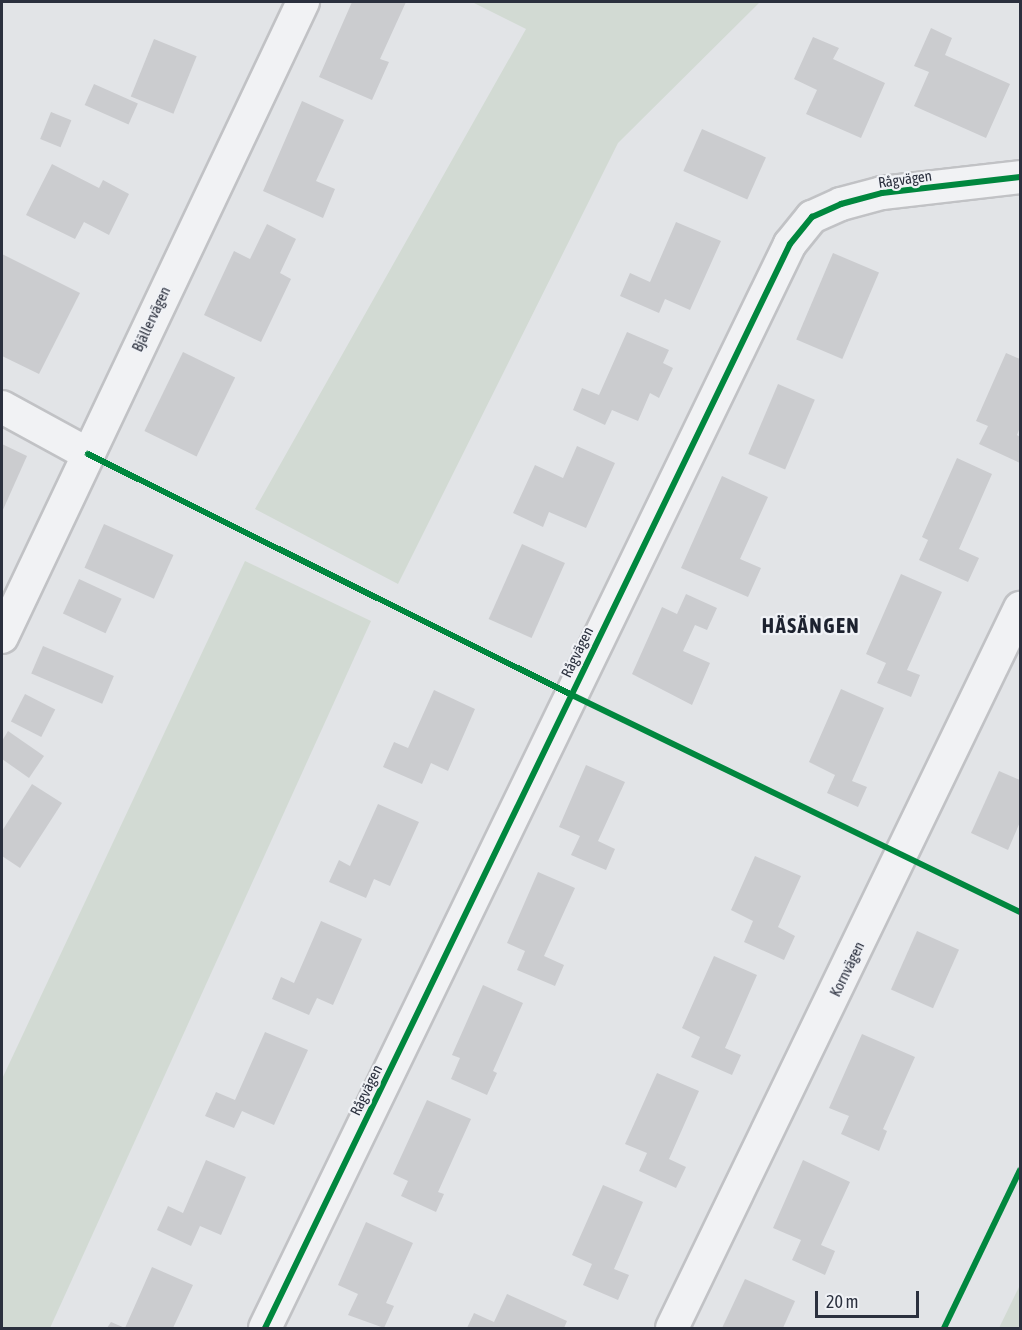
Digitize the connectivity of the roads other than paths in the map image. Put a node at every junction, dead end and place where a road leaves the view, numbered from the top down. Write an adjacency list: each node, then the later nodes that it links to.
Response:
1 (303, 2): 4 (street, Bjällervägen)
2 (1020, 177): 7 (street, Rågvägen)
3 (2, 406): 4 (street)
4 (88, 454): 6 (street, Bjällervägen)
5 (1020, 608): 8 (street, Kornvägen)
6 (2, 637)
7 (265, 1329)
8 (672, 1329)

